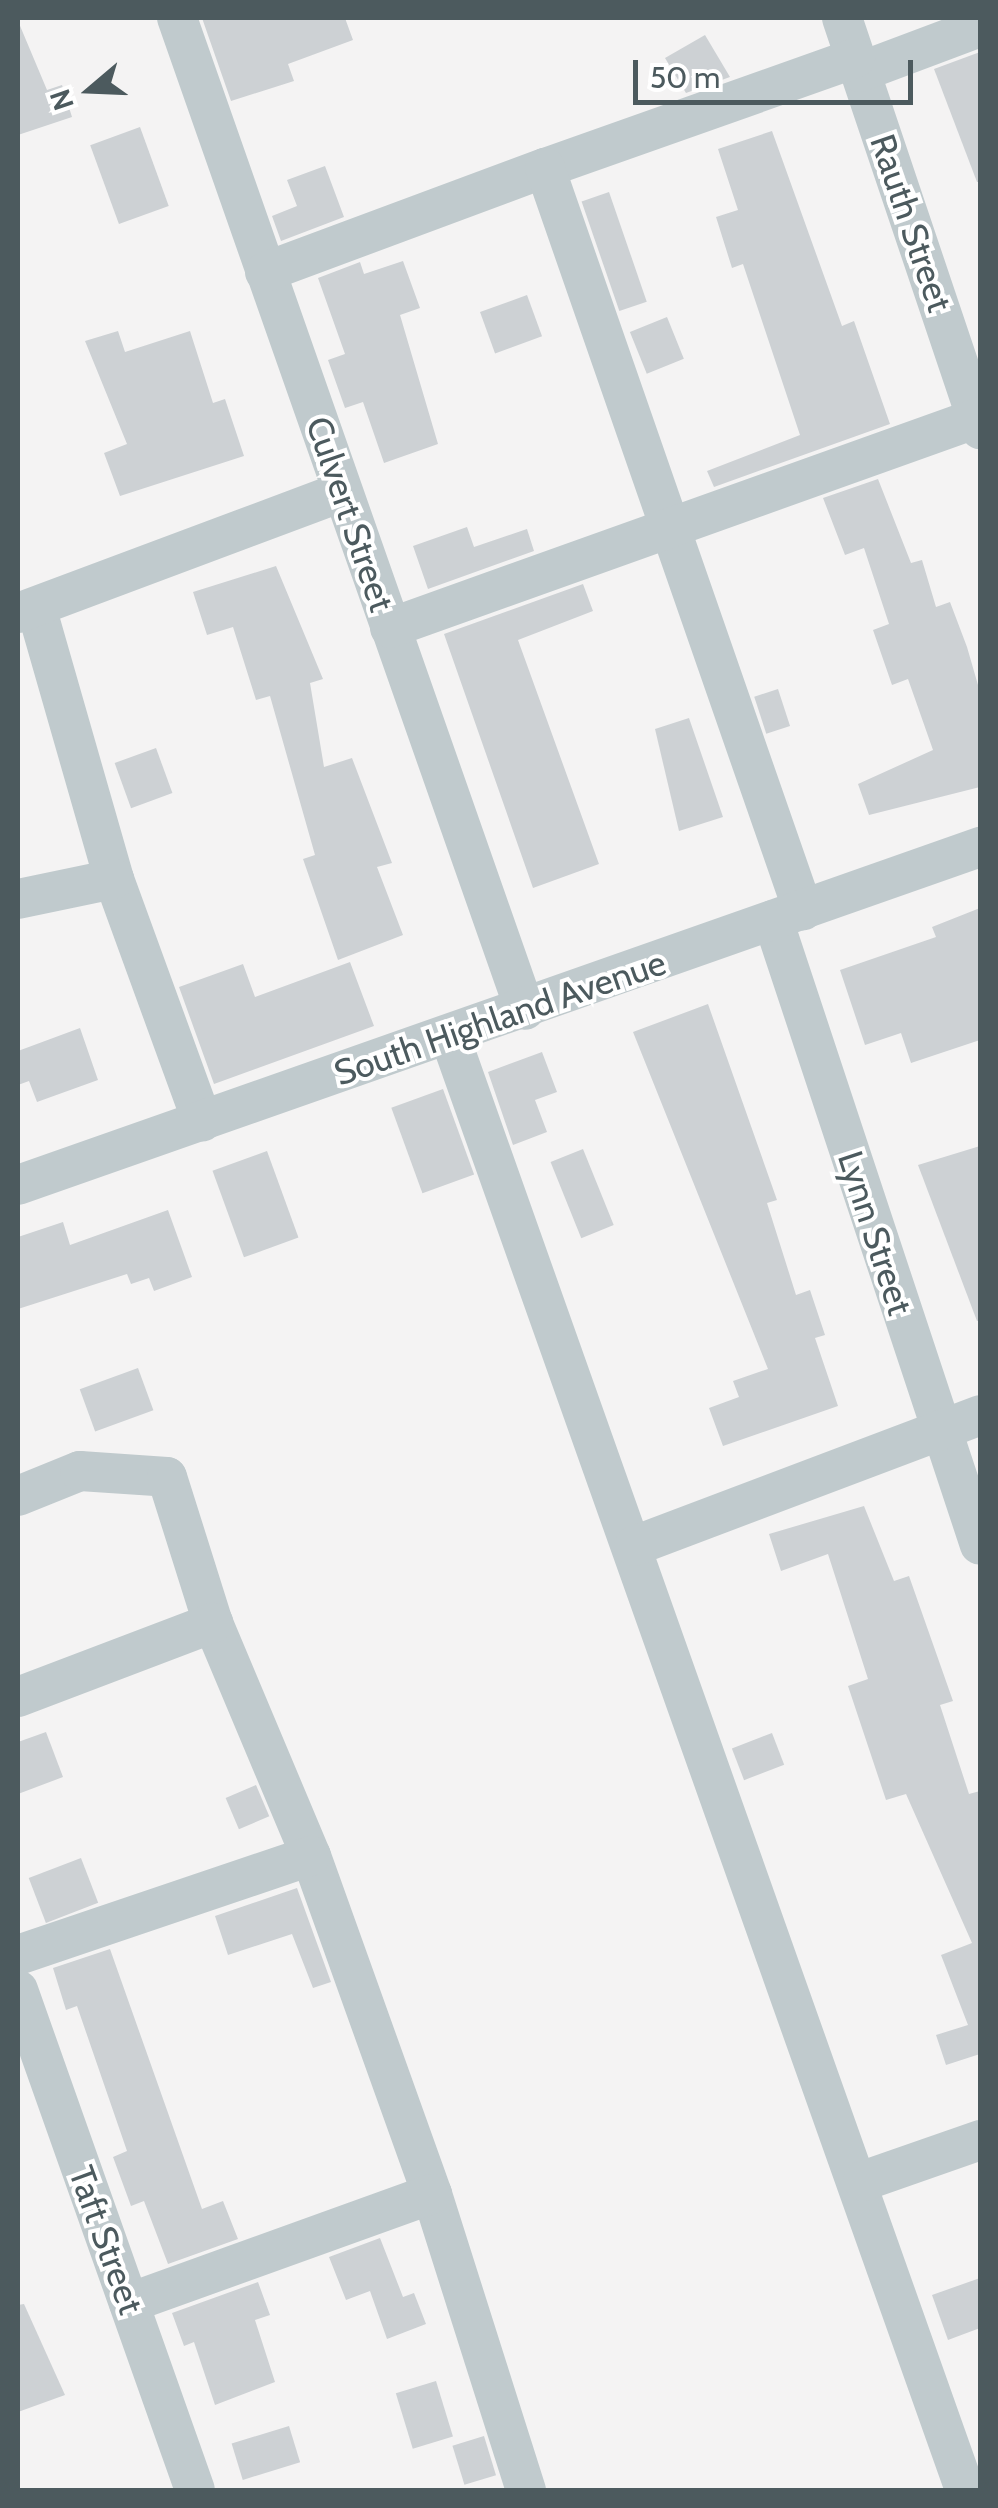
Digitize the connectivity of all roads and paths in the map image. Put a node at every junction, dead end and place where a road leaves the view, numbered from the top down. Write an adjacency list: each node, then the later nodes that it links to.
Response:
1 (176, 18): 6 (street, Culvert Street)
2 (842, 18): 4 (street, Rauth Street)
3 (980, 27): 4 (street)
4 (858, 65): 5 (street); 7 (street, Rauth Street)
5 (545, 168): 6 (street); 9 (street, Lynn Street)
6 (265, 272): 8 (street, Culvert Street)
7 (979, 422): 9 (street)
8 (342, 492): 10 (street); 11 (street, Culvert Street)
9 (668, 527): 11 (street); 15 (street, Lynn Street)
10 (27, 610): 13 (street)
11 (390, 628): 16 (street, Culvert Street)
12 (980, 846): 15 (street, South Highland Avenue)
13 (114, 879): 14 (street); 18 (street)
14 (18, 899)
15 (788, 915): 16 (street, South Highland Avenue); 21 (street, Lynn Street)
16 (525, 1010): 17 (street, South Highland Avenue)
17 (450, 1037): 18 (street, South Highland Avenue); 24 (street)
18 (202, 1121): 19 (street, South Highland Avenue)
19 (18, 1185)
20 (980, 1415): 21 (street)
21 (940, 1430): 23 (street, Lynn Street); 24 (street)
22 (18, 1496): 25 (street)
23 (980, 1545)
24 (634, 1546): 31 (street)
25 (214, 1623): 26 (street); 27 (street)
26 (18, 1697)
27 (311, 1856): 28 (street); 32 (street)
28 (18, 1955)
29 (18, 1990): 33 (street, Taft Street)
30 (980, 2140): 31 (street)
31 (863, 2181): 36 (street)
32 (432, 2194): 33 (street); 35 (street)
33 (128, 2304): 34 (street, Taft Street)
34 (195, 2490)
35 (526, 2490)
36 (966, 2490)

